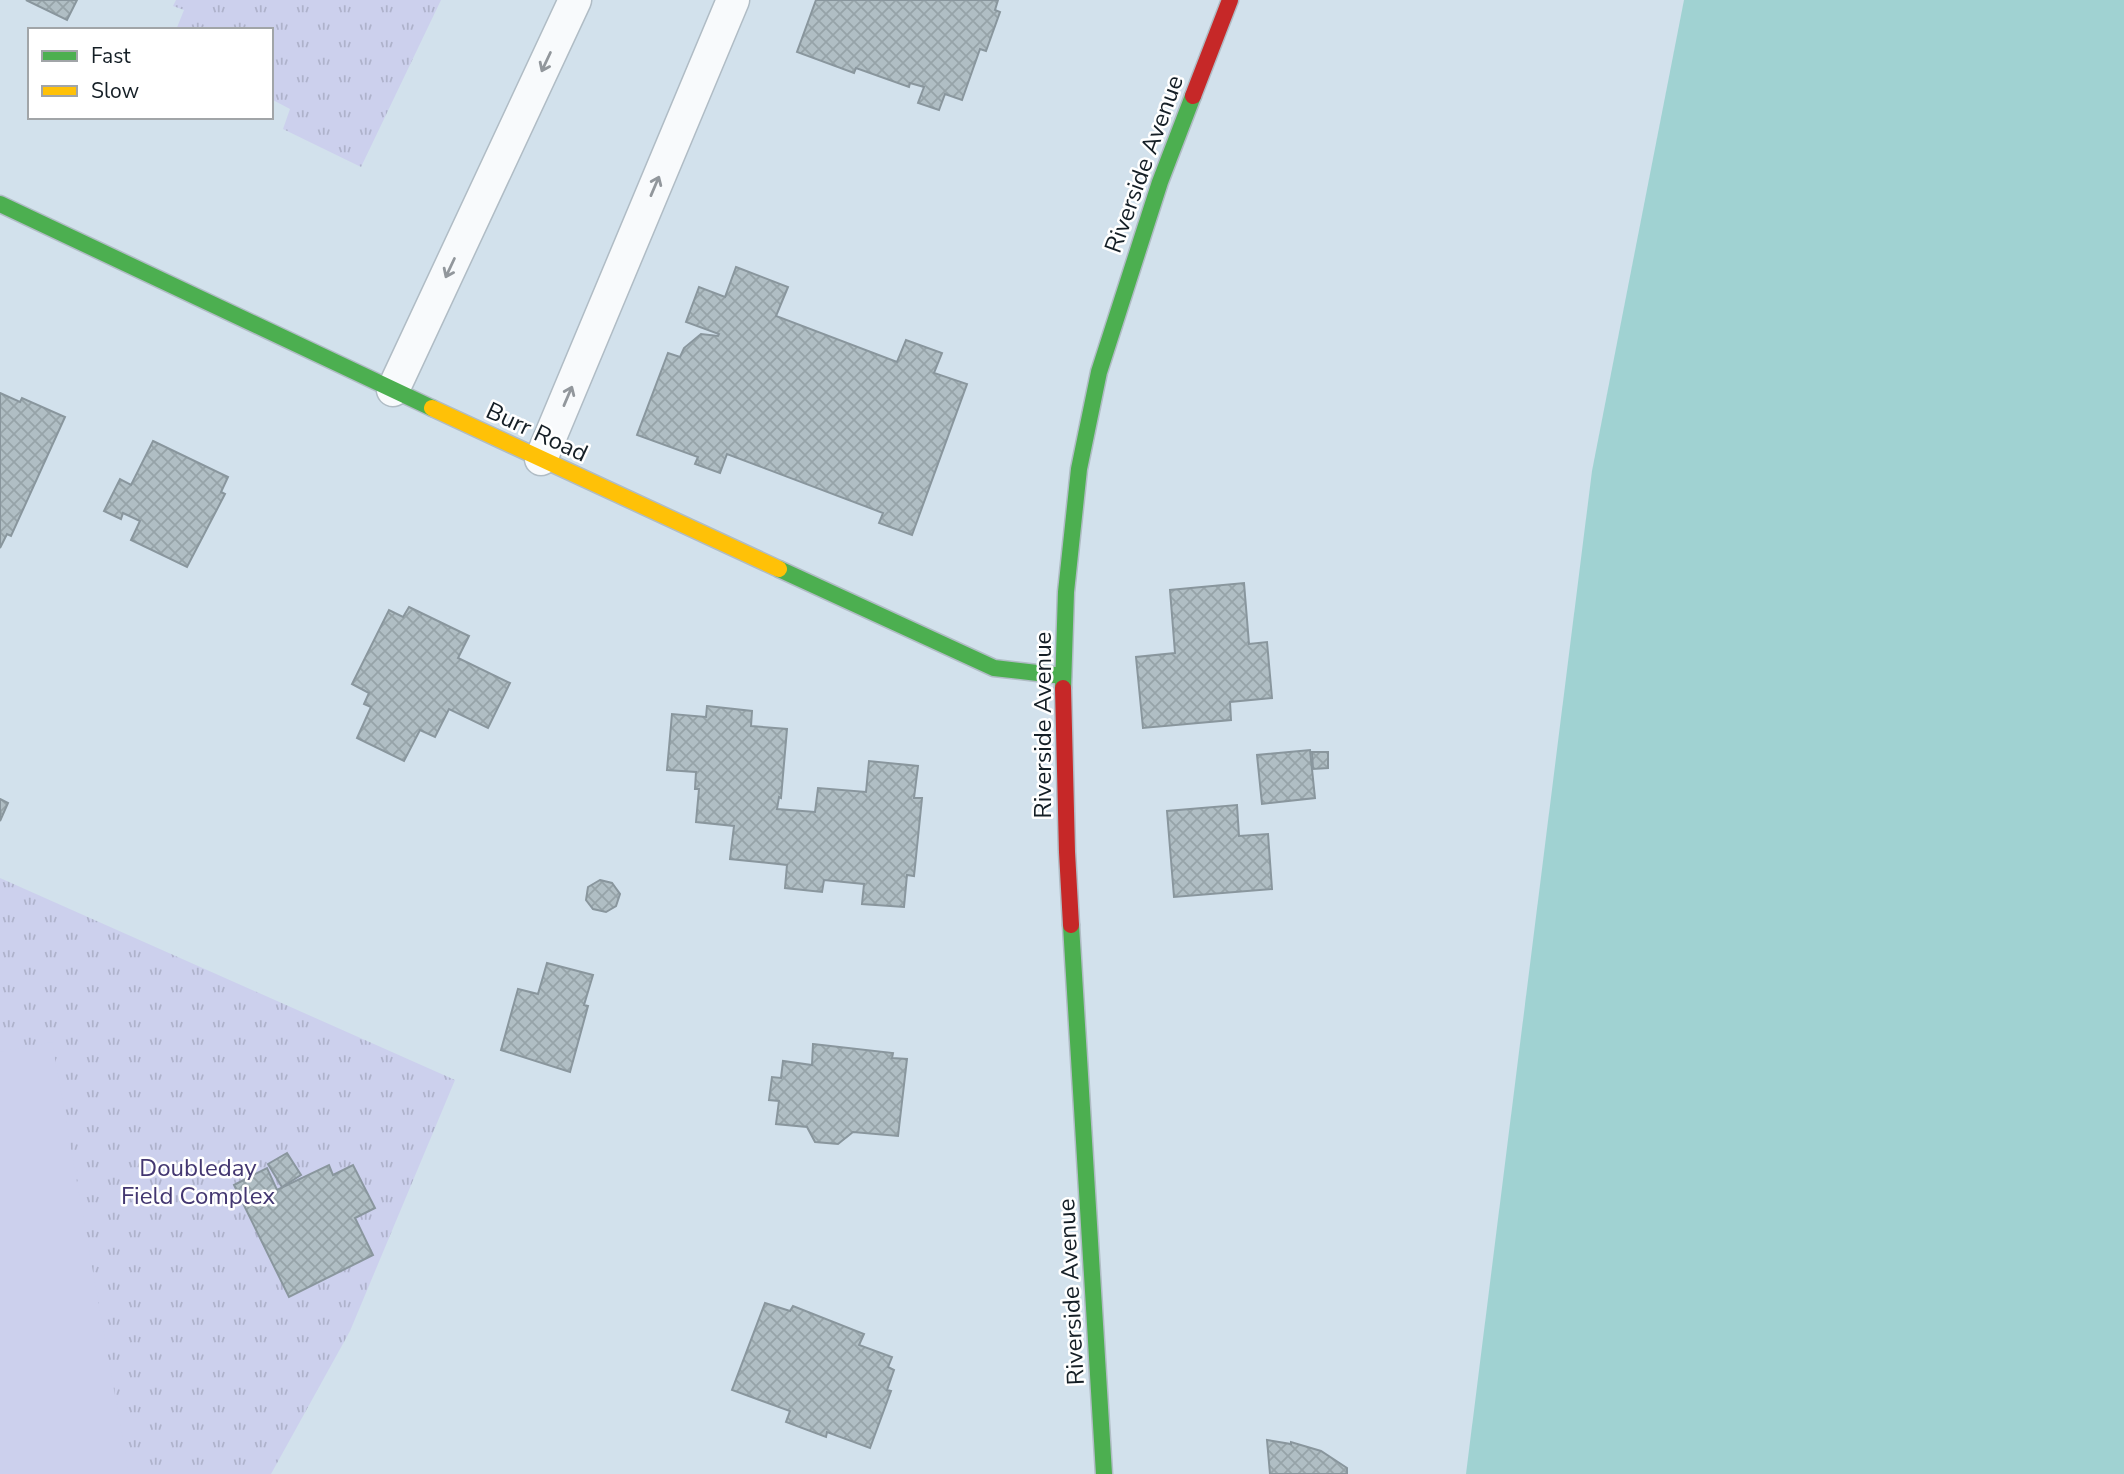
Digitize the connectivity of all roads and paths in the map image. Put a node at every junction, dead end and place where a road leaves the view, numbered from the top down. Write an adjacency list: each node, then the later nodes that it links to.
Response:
1 (575, 0): 5 (lane, one-way to 5)
2 (733, 0): 6 (lane, one-way to 2)
3 (1230, 0): 7 (main road, Riverside Avenue)
4 (0, 204): 5 (main road, Burr Road)
5 (393, 390): 6 (main road, Burr Road)
6 (541, 459): 7 (main road, Burr Road)
7 (1063, 676): 8 (main road, Riverside Avenue)
8 (1104, 1474)

